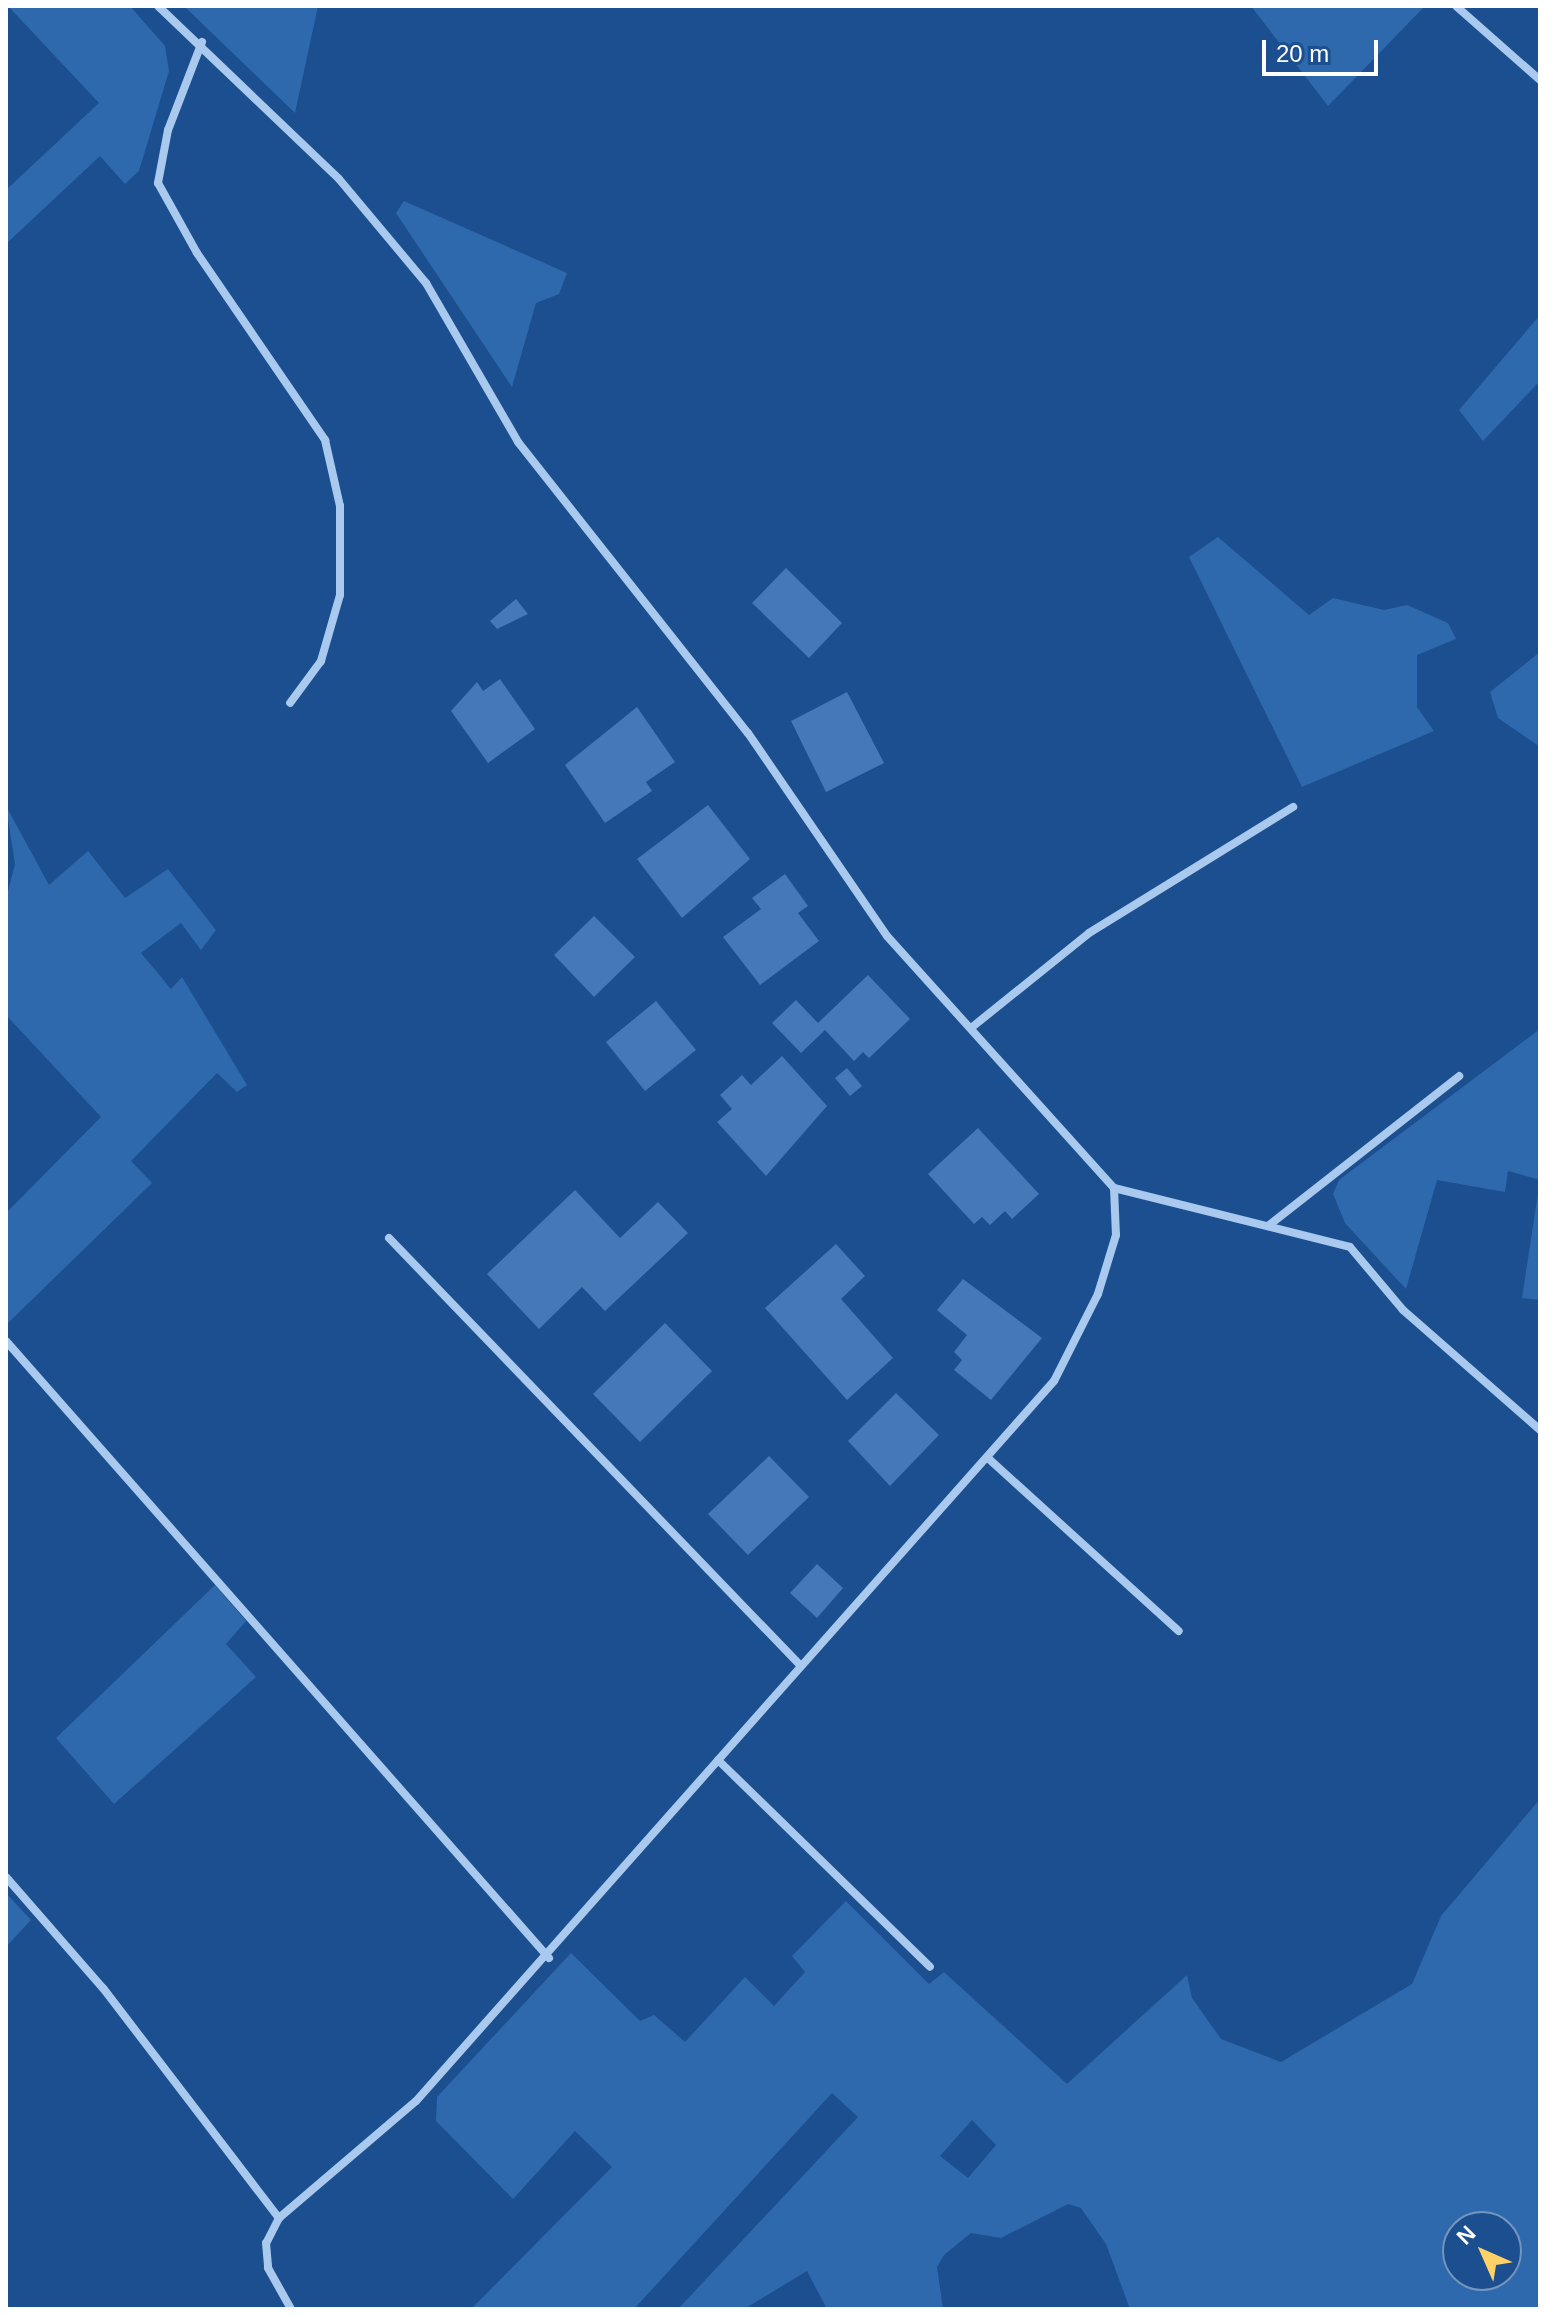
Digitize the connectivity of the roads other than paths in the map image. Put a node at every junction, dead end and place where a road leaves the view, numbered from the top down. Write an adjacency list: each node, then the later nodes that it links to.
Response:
1 (158, 6): 3 (street)
2 (1456, 6): 4 (street)
3 (202, 42): 5 (street); 7 (street)
4 (1540, 80)
5 (290, 703)
6 (1293, 807): 7 (street)
7 (971, 1028): 9 (street)
8 (1459, 1076): 10 (street)
9 (1114, 1188): 10 (street); 14 (street)
10 (1268, 1226): 13 (street)
11 (389, 1238): 16 (street)
12 (6, 1341): 19 (street)
13 (1540, 1430)
14 (989, 1459): 15 (street); 16 (street)
15 (1179, 1631)
16 (799, 1664): 17 (street)
17 (718, 1760): 19 (street); 20 (street)
18 (6, 1877): 21 (street)
19 (549, 1958): 21 (street)
20 (930, 1967)
21 (279, 2218): 22 (street)
22 (291, 2309)

